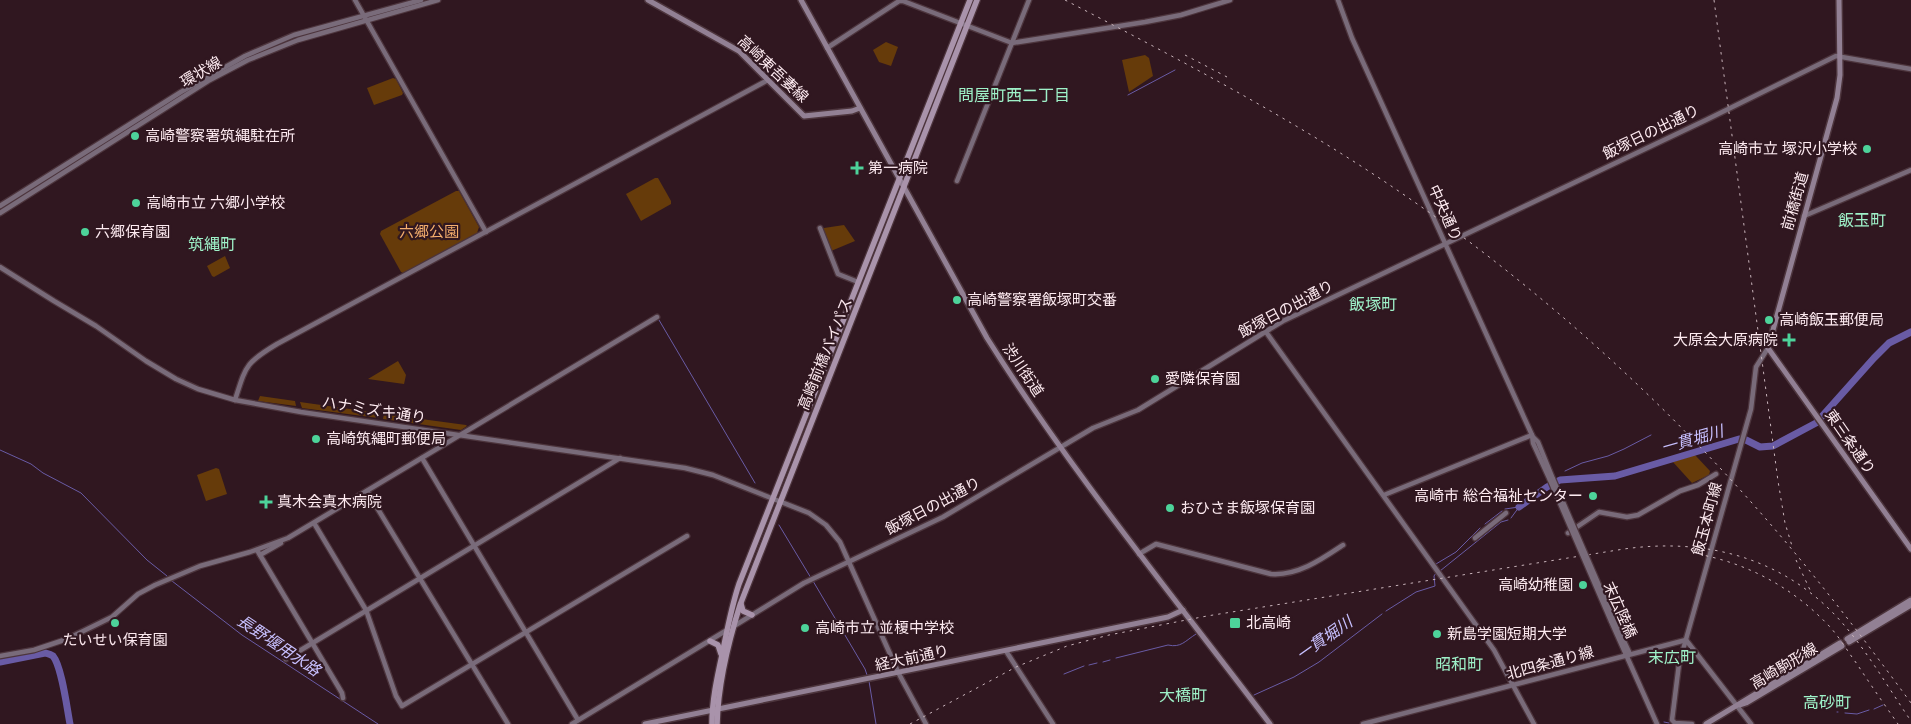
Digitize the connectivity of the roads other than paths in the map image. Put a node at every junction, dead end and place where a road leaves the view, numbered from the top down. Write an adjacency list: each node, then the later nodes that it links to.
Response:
1 (354, 0): 12 (street)
2 (421, 0): 12 (street, 環状線)
3 (438, 0): 13 (street, 環状線)
4 (648, 0): 20 (main road, 高崎東吾妻線)
5 (801, 0): 17 (main road, 渋川街道)
6 (970, 0): 14 (highway, 高崎前橋バイパス)
7 (977, 0): 15 (highway, 高崎前橋バイパス)
8 (1029, 0): 16 (street)
9 (1230, 0): 16 (street)
10 (1338, 0): 31 (street, 中央通り)
11 (1839, 0): 18 (main road, 前橋街道)
12 (364, 16): 13 (street); 26 (street, 環状線)
13 (367, 21): 27 (street, 環状線); 30 (street)
14 (961, 24): 15 (street); 17 (street); 23 (highway, 高崎前橋バイパス)
15 (968, 26): 16 (street); 25 (highway, 高崎前橋バイパス)
16 (1012, 43): 24 (street)
17 (827, 48): 21 (main road, 渋川街道)
18 (1839, 57): 19 (street); 28 (main road, 前橋街道); 31 (street, 飯塚日の出通り)
19 (1911, 69)
20 (768, 80): 21 (main road, 高崎東吾妻線); 30 (street)
21 (860, 108): 23 (main road, 渋川街道)
22 (1911, 170): 28 (street)
23 (900, 178): 25 (main road, 渋川街道); 33 (highway, 高崎前橋バイパス)
24 (957, 181)
25 (904, 187): 40 (main road, 渋川街道); 46 (highway, 高崎前橋バイパス)
26 (0, 206)
27 (0, 213)
28 (1804, 216): 36 (main road, 前橋街道)
29 (820, 228): 33 (street)
30 (486, 232): 37 (street)
31 (1445, 244): 35 (street, 飯塚日の出通り); 38 (street, 中央通り)
32 (0, 267): 37 (street, ハナミズキ通り)
33 (858, 282): 46 (highway, 高崎前橋バイパス)
34 (657, 316): 39 (street)
35 (1266, 332): 40 (street, 飯塚日の出通り); 45 (street)
36 (1768, 348): 55 (main road, 東三条通り); 70 (street, 飯玉本町線)
37 (235, 400): 39 (street, ハナミズキ通り)
38 (1532, 435): 45 (street); 75 (street, 末広陸橋, bridge)
39 (460, 436): 41 (street); 42 (street, ハナミズキ通り)
40 (1062, 448): 57 (main road, 渋川街道); 59 (street, 飯塚日の出通り)
41 (422, 458): 44 (street); 54 (street)
42 (620, 458): 46 (street, ハナミズキ通り); 54 (street)
43 (1716, 474): 49 (street)
44 (368, 491): 48 (street); 60 (street)
45 (1384, 495): 81 (street)
46 (777, 499): 59 (street, ハナミズキ通り); 62 (highway, 高崎前橋バイパス); 68 (highway, 高崎前橋バイパス)
47 (1506, 513): 52 (street)
48 (314, 523): 51 (street); 64 (street)
49 (1568, 534)
50 (687, 536): 69 (street)
51 (288, 538): 56 (street); 58 (street)
52 (1475, 538)
53 (1343, 545): 57 (street)
54 (474, 546): 60 (street); 69 (street)
55 (1911, 549)
56 (257, 550): 58 (street); 76 (street)
57 (1139, 554): 65 (main road, 渋川街道)
58 (260, 555): 72 (street)
59 (850, 561): 66 (street, 飯塚日の出通り); 80 (street, ハナミズキ通り)
60 (419, 578): 64 (street); 79 (street)
61 (1911, 600): 63 (main road)
62 (741, 602): 66 (highway); 67 (highway, 高崎前橋バイパス)
63 (1911, 605)
64 (366, 610): 72 (street); 79 (street)
65 (1183, 610): 74 (main road, 経大前通り); 93 (main road, 渋川街道)
66 (752, 615): 67 (street, 飯塚日の出通り)
67 (733, 627): 68 (street, 飯塚日の出通り); 84 (highway, 高崎前橋バイパス)
68 (727, 631): 71 (street, 飯塚日の出通り); 77 (highway, 高崎前橋バイパス)
69 (526, 632): 79 (street); 85 (street)
70 (1686, 640): 75 (street); 83 (street); 97 (street, 飯玉本町線)
71 (710, 641): 77 (highway); 85 (street, 飯塚日の出通り)
72 (312, 642): 78 (street); 82 (street)
73 (1841, 645): 83 (main road, 高崎駒形線)
74 (1006, 651): 80 (main road, 経大前通り); 92 (street)
75 (1628, 655): 81 (street, 北四条通り線); 96 (street)
76 (0, 656)
77 (722, 656): 84 (highway, 高崎前橋バイパス)
78 (286, 659)
79 (472, 665): 86 (street)
80 (899, 674): 84 (main road, 経大前通り); 91 (street, ハナミズキ通り)
81 (1514, 685): 94 (street, 北四条通り線); 95 (street)
82 (343, 698)
83 (1737, 706): 98 (main road, 高崎駒形線); 99 (street)
84 (715, 710): 88 (main road, 経大前通り); 89 (highway, 高崎前橋バイパス); 90 (highway, 高崎前橋バイパス)
85 (578, 720): 87 (street, 飯塚日の出通り)
86 (508, 724)
87 (572, 724)
88 (645, 724)
89 (712, 724)
90 (718, 724)
91 (926, 724)
92 (1053, 724)
93 (1270, 724)
94 (1363, 724)
95 (1534, 724)
96 (1658, 724)
97 (1692, 724)
98 (1706, 724)
99 (1751, 724)

